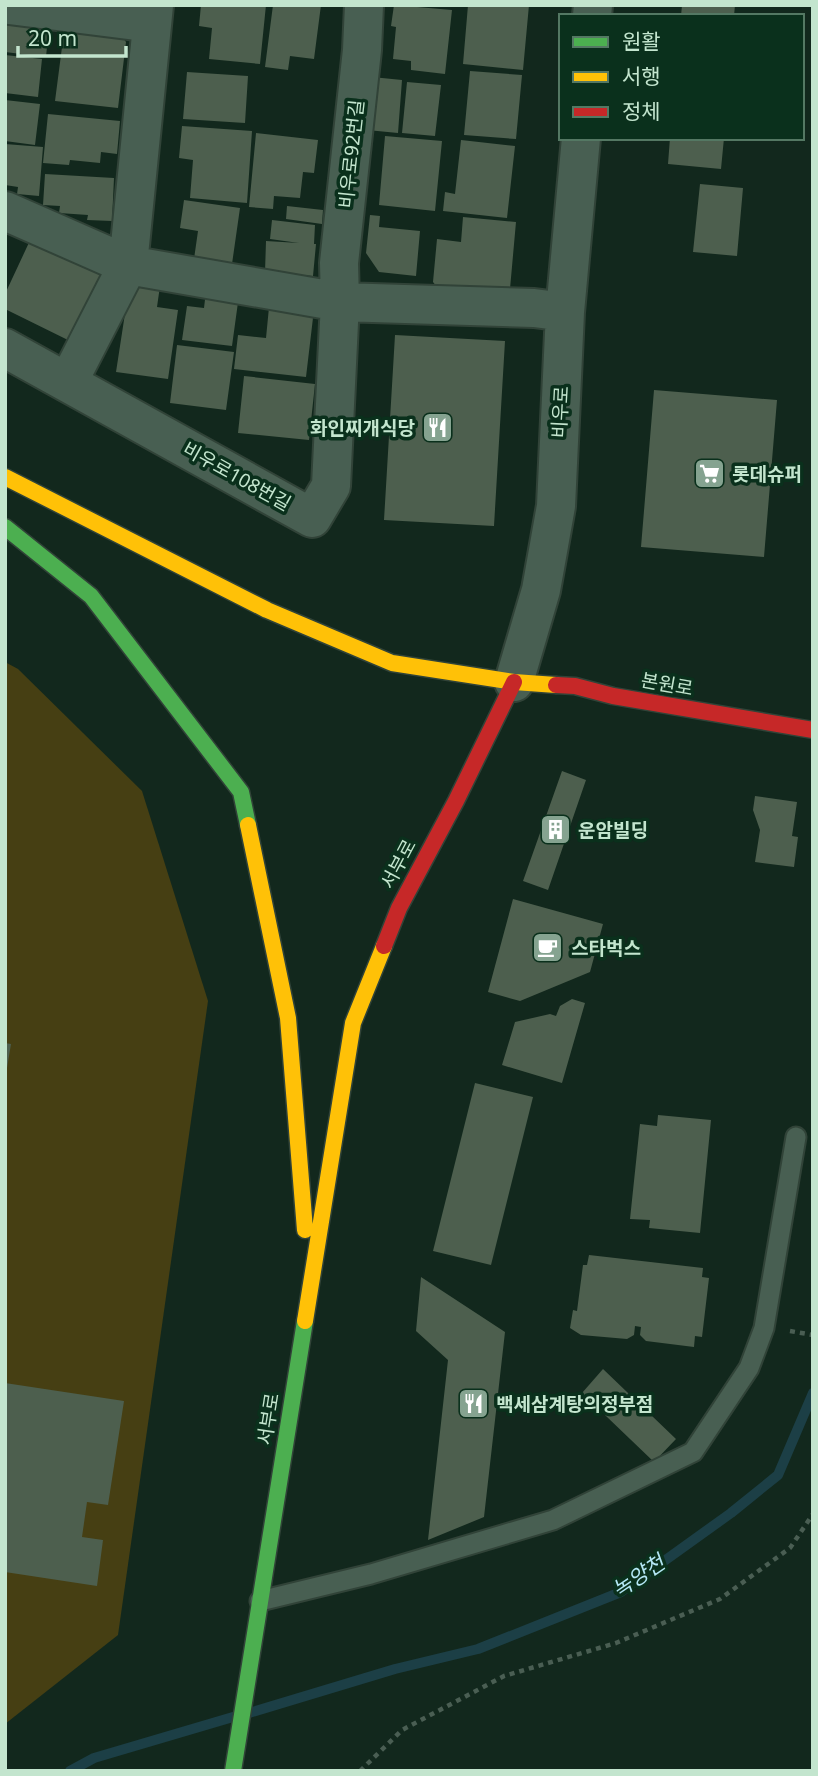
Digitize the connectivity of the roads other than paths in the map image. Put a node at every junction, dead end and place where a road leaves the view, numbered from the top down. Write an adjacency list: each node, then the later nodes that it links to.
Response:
1 (9, 5): 3 (street)
2 (364, 5): 7 (street, 비우로92번길)
3 (153, 14): 6 (street)
4 (581, 140): 8 (street, 비우로)
5 (5, 211): 6 (street)
6 (128, 265): 7 (street); 10 (street)
7 (340, 302): 8 (street); 10 (street, 비우로108번길)
8 (565, 312): 13 (street, 비우로)
9 (5, 348): 10 (street, 비우로108번길)
10 (68, 382)
11 (5, 477): 13 (street)
12 (5, 527): 16 (street)
13 (514, 681): 14 (street, 본원로); 16 (street, 서부로)
14 (813, 730)
15 (796, 1137): 17 (lane)
16 (310, 1289): 17 (street, 서부로)
17 (260, 1601): 18 (street, 서부로)
18 (233, 1771)

